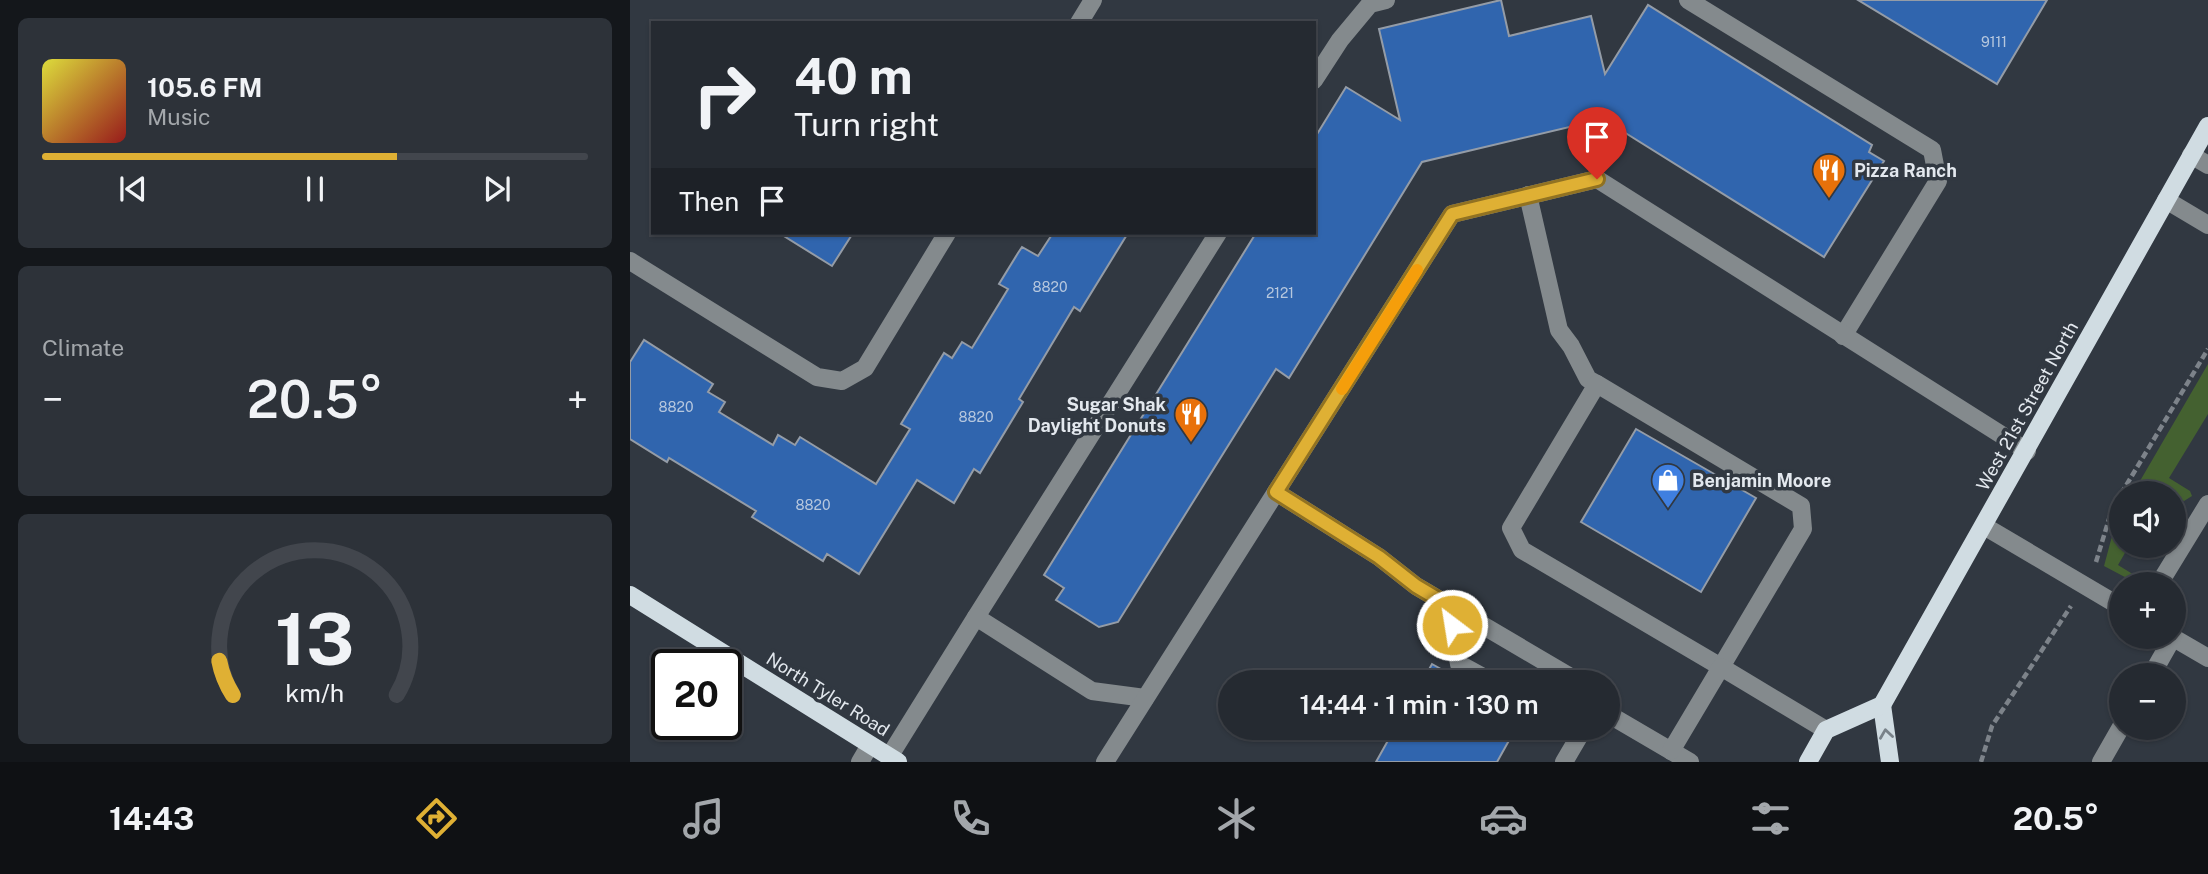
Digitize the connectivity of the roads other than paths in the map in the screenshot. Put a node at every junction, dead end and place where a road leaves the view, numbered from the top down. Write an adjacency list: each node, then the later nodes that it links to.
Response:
1 (1093, 0): 4 (lane)
2 (1386, 0): 5 (lane)
3 (1688, 0): 15 (lane)
4 (1080, 21)
5 (1316, 77)
6 (2208, 126): 7 (main road, West 21st Street North)
7 (2191, 155): 8 (lane); 10 (main road, West 21st Street North)
8 (2208, 165)
9 (1528, 195): 15 (lane); 16 (lane); 18 (lane)
10 (2166, 200): 11 (lane); 17 (main road, West 21st Street North)
11 (2208, 225)
12 (946, 235): 14 (lane)
13 (1217, 235): 25 (lane)
14 (630, 261)
15 (1843, 336): 17 (lane)
16 (1597, 384): 28 (lane); 28 (lane)
17 (2027, 451): 20 (main road, West 21st Street North)
18 (1276, 492): 24 (lane); 31 (lane)
19 (2208, 504): 21 (lane)
20 (1984, 527): 23 (lane); 32 (main road, West 21st Street North)
21 (2167, 572)
22 (630, 596): 37 (main road, North Tyler Road)
23 (2109, 600)
24 (1448, 605): 29 (lane); 30 (lane)
25 (976, 617): 31 (lane); 39 (lane)
26 (2186, 645): 27 (lane)
27 (2208, 658)
28 (1721, 667): 34 (lane); 38 (lane)
29 (1470, 670)
30 (1559, 670)
31 (1145, 698): 41 (lane)
32 (1882, 705): 34 (main road); 45 (main road, one-way to 32)
33 (1620, 721): 38 (lane)
34 (1826, 730): 44 (main road)
35 (1574, 740): 42 (lane)
36 (2114, 740): 46 (lane)
37 (870, 745): 39 (main road, North Tyler Road); 40 (lane)
38 (1671, 751): 43 (lane)
39 (893, 759)
40 (859, 762)
41 (1105, 762)
42 (1564, 762)
43 (1690, 762)
44 (1808, 762)
45 (1890, 762)
46 (2101, 762)

